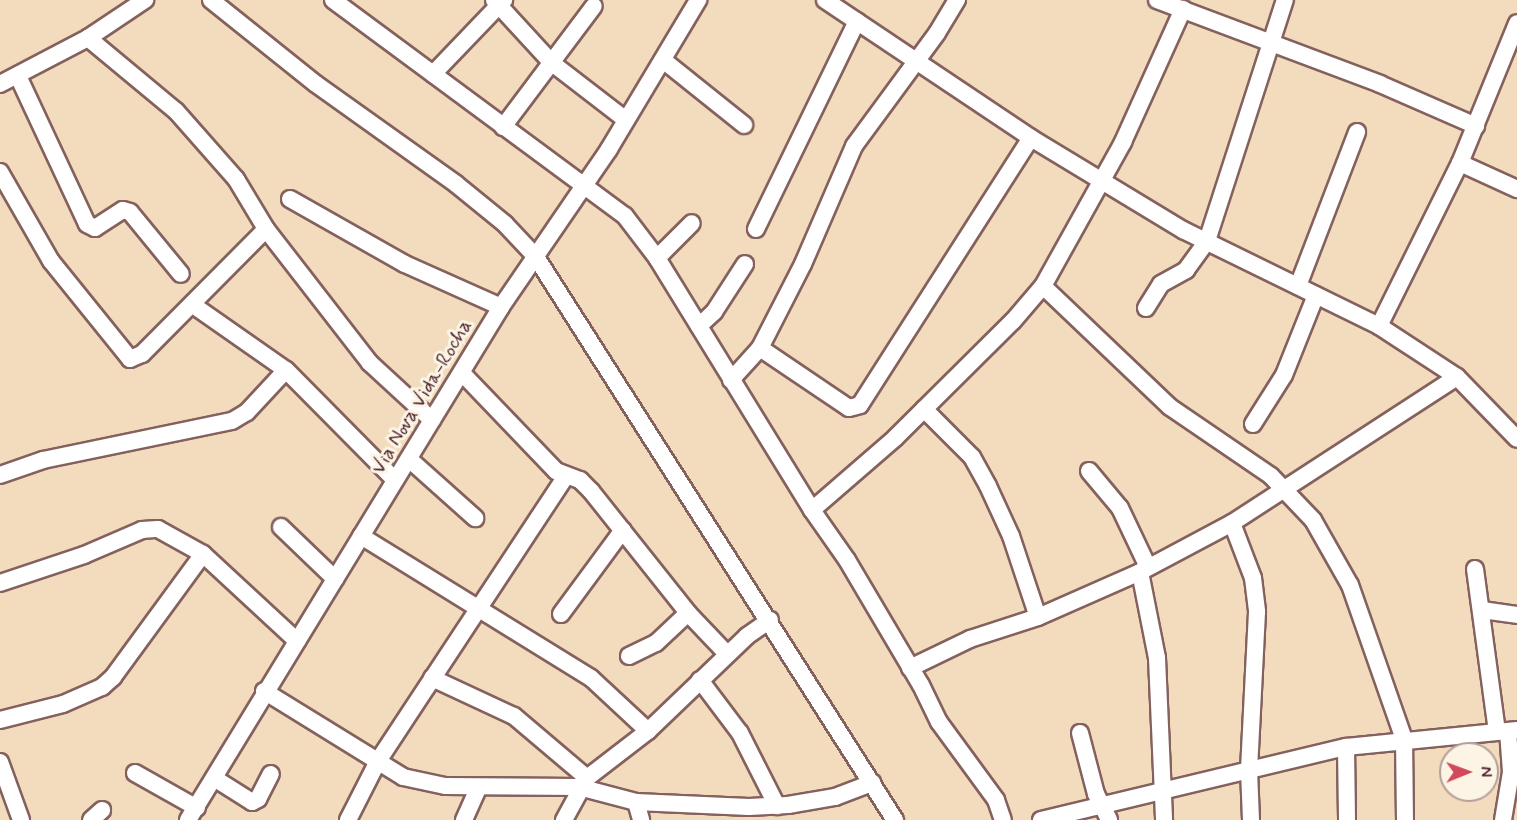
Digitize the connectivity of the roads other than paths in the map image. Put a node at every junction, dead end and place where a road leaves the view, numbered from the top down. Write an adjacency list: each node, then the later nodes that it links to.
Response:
1 (145, 0): 14 (street)
2 (212, 0): 38 (street)
3 (333, 0): 19 (street)
4 (825, 0): 12 (street)
5 (957, 0): 16 (street)
6 (1156, 0): 11 (street)
7 (1285, 0): 15 (street)
8 (499, 2): 18 (street); 19 (street)
9 (691, 3): 17 (street, Via Nova Vida-Rocha)
10 (594, 6): 18 (street)
11 (1183, 9): 15 (street); 30 (street)
12 (858, 21): 16 (street); 36 (street)
13 (1517, 23): 24 (street)
14 (88, 38): 20 (street); 35 (street)
15 (1271, 41): 24 (street); 37 (street)
16 (916, 59): 27 (street); 50 (street)
17 (663, 60): 22 (street, Via Nova Vida-Rocha); 23 (street)
18 (552, 63): 22 (street); 25 (street)
19 (433, 74): 25 (street)
20 (18, 76): 21 (street); 41 (street)
21 (0, 84)
22 (626, 120): 31 (street, Via Nova Vida-Rocha)
23 (744, 125)
24 (1476, 126): 28 (street)
25 (503, 127): 31 (street)
26 (1357, 132): 43 (street)
27 (1031, 138): 30 (street); 50 (street)
28 (1460, 163): 32 (street); 49 (street)
29 (0, 172): 45 (street)
30 (1101, 179): 37 (street); 42 (street)
31 (585, 185): 38 (street, Via Nova Vida-Rocha); 39 (street)
32 (1517, 189)
33 (290, 199): 46 (street)
34 (692, 223): 39 (street)
35 (266, 229): 45 (street); 56 (street)
36 (756, 229)
37 (1207, 241): 43 (street); 47 (street)
38 (536, 257): 46 (street, Via Nova Vida-Rocha); 82 (street)
39 (657, 258): 48 (street)
40 (745, 264): 48 (street)
41 (181, 274)
42 (1043, 286): 55 (street); 64 (street)
43 (1298, 286): 44 (street)
44 (1316, 295): 49 (street); 57 (street)
45 (193, 305): 51 (street)
46 (501, 307): 52 (street, Via Nova Vida-Rocha)
47 (1146, 308)
48 (699, 326): 54 (street)
49 (1379, 326): 53 (street)
50 (760, 348): 54 (street)
51 (286, 370): 61 (street); 63 (street)
52 (462, 373): 56 (street, Via Nova Vida-Rocha); 62 (street)
53 (1457, 377): 58 (street); 64 (street)
54 (731, 380): 65 (street)
55 (924, 409): 65 (street); 81 (street)
56 (432, 420): 59 (street, Via Nova Vida-Rocha)
57 (1253, 424)
58 (1517, 439)
59 (409, 459): 63 (street, Via Nova Vida-Rocha); 66 (street)
60 (1089, 471): 73 (street)
61 (0, 475)
62 (566, 476): 69 (street); 76 (street)
63 (395, 480): 70 (street, Via Nova Vida-Rocha)
64 (1284, 490): 67 (street); 94 (street)
65 (812, 510): 86 (street)
66 (474, 518)
67 (1232, 523): 73 (street); 98 (street)
68 (281, 527): 74 (street)
69 (622, 530): 78 (street); 79 (street)
70 (361, 536): 74 (street, Via Nova Vida-Rocha); 76 (street)
71 (203, 554): 75 (street); 83 (street); 90 (street)
72 (1475, 569): 77 (street)
73 (1144, 570): 81 (street); 105 (street)
74 (335, 579): 83 (street, Via Nova Vida-Rocha)
75 (0, 583)
76 (479, 607): 87 (street); 91 (street)
77 (1482, 610): 80 (street); 92 (street)
78 (688, 613): 84 (street); 85 (street)
79 (561, 614)
80 (1517, 615)
81 (1038, 617): 86 (street)
82 (770, 620): 84 (street); 103 (street)
83 (297, 641): 89 (street, Via Nova Vida-Rocha)
84 (727, 654): 88 (street)
85 (629, 656)
86 (910, 668): 116 (street)
87 (432, 678): 96 (street); 102 (street)
88 (700, 680): 91 (street); 107 (street)
89 (264, 691): 96 (street); 101 (street, Via Nova Vida-Rocha)
90 (0, 720)
91 (648, 731): 102 (street)
92 (1507, 731): 94 (street); 122 (street)
93 (1080, 733): 108 (street)
94 (1404, 739): 95 (street); 121 (street)
95 (1346, 747): 98 (street); 120 (street)
96 (378, 760): 104 (street); 111 (street)
97 (0, 762): 110 (street)
98 (1249, 770): 105 (street); 119 (street)
99 (135, 773): 109 (street)
100 (270, 774): 101 (street)
101 (214, 778): 109 (street, Via Nova Vida-Rocha)
102 (583, 783): 104 (street); 106 (street); 113 (street)
103 (872, 783): 107 (street); 115 (street)
104 (478, 789): 112 (street)
105 (1160, 792): 108 (street); 118 (street)
106 (636, 802): 107 (street); 114 (street)
107 (777, 806)
108 (1107, 813): 117 (street)
109 (193, 814)
110 (21, 820)
111 (348, 820)
112 (464, 820)
113 (564, 820)
114 (641, 820)
115 (895, 820)
116 (1003, 820)
117 (1041, 820)
118 (1164, 820)
119 (1251, 820)
120 (1347, 820)
121 (1405, 820)
122 (1503, 820)

